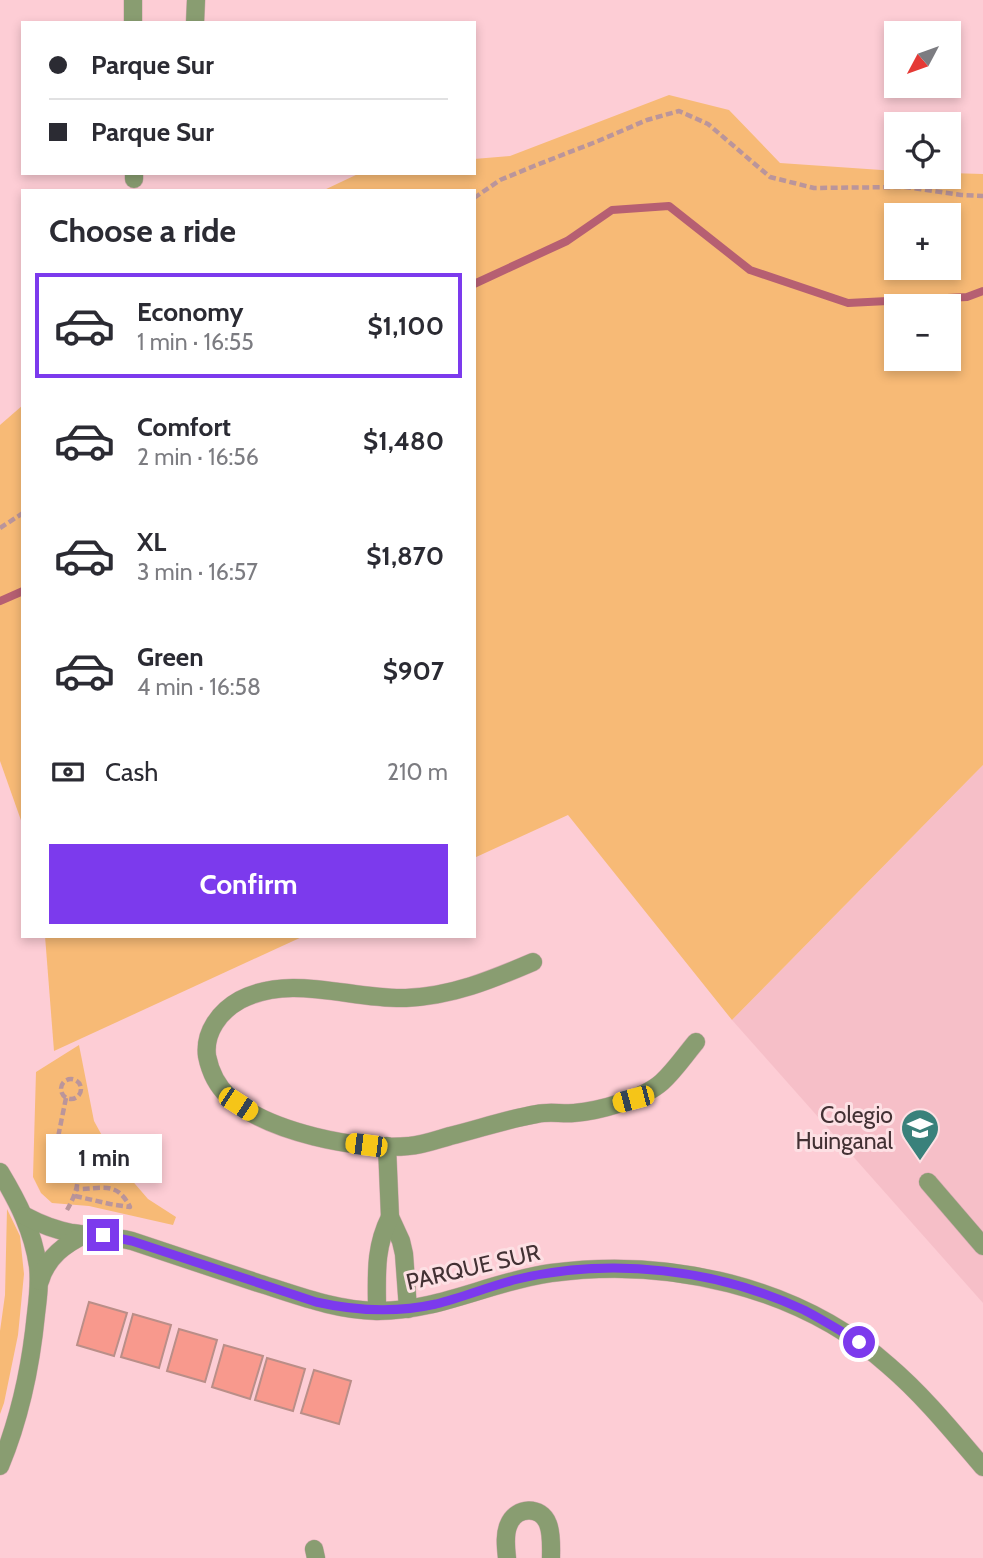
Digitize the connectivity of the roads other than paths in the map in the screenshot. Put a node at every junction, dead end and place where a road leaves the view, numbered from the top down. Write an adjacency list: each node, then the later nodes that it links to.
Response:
1 (133, 0): 3 (street)
2 (196, 0): 4 (street)
3 (133, 21)
4 (195, 21)
5 (533, 962): 7 (street)
6 (696, 1042): 7 (street)
7 (387, 1146): 11 (street)
8 (0, 1172): 10 (street)
9 (928, 1182): 13 (street)
10 (25, 1216): 12 (street, PARQUE SUR); 14 (street)
11 (390, 1217): 15 (street); 16 (street)
12 (86, 1234): 14 (street); 16 (street, PARQUE SUR)
13 (983, 1246)
14 (39, 1284): 17 (street)
15 (408, 1309): 16 (street, PARQUE SUR); 18 (street, PARQUE SUR)
16 (377, 1311)
17 (0, 1466)
18 (983, 1466)
19 (507, 1558): 20 (street)
20 (551, 1558)

